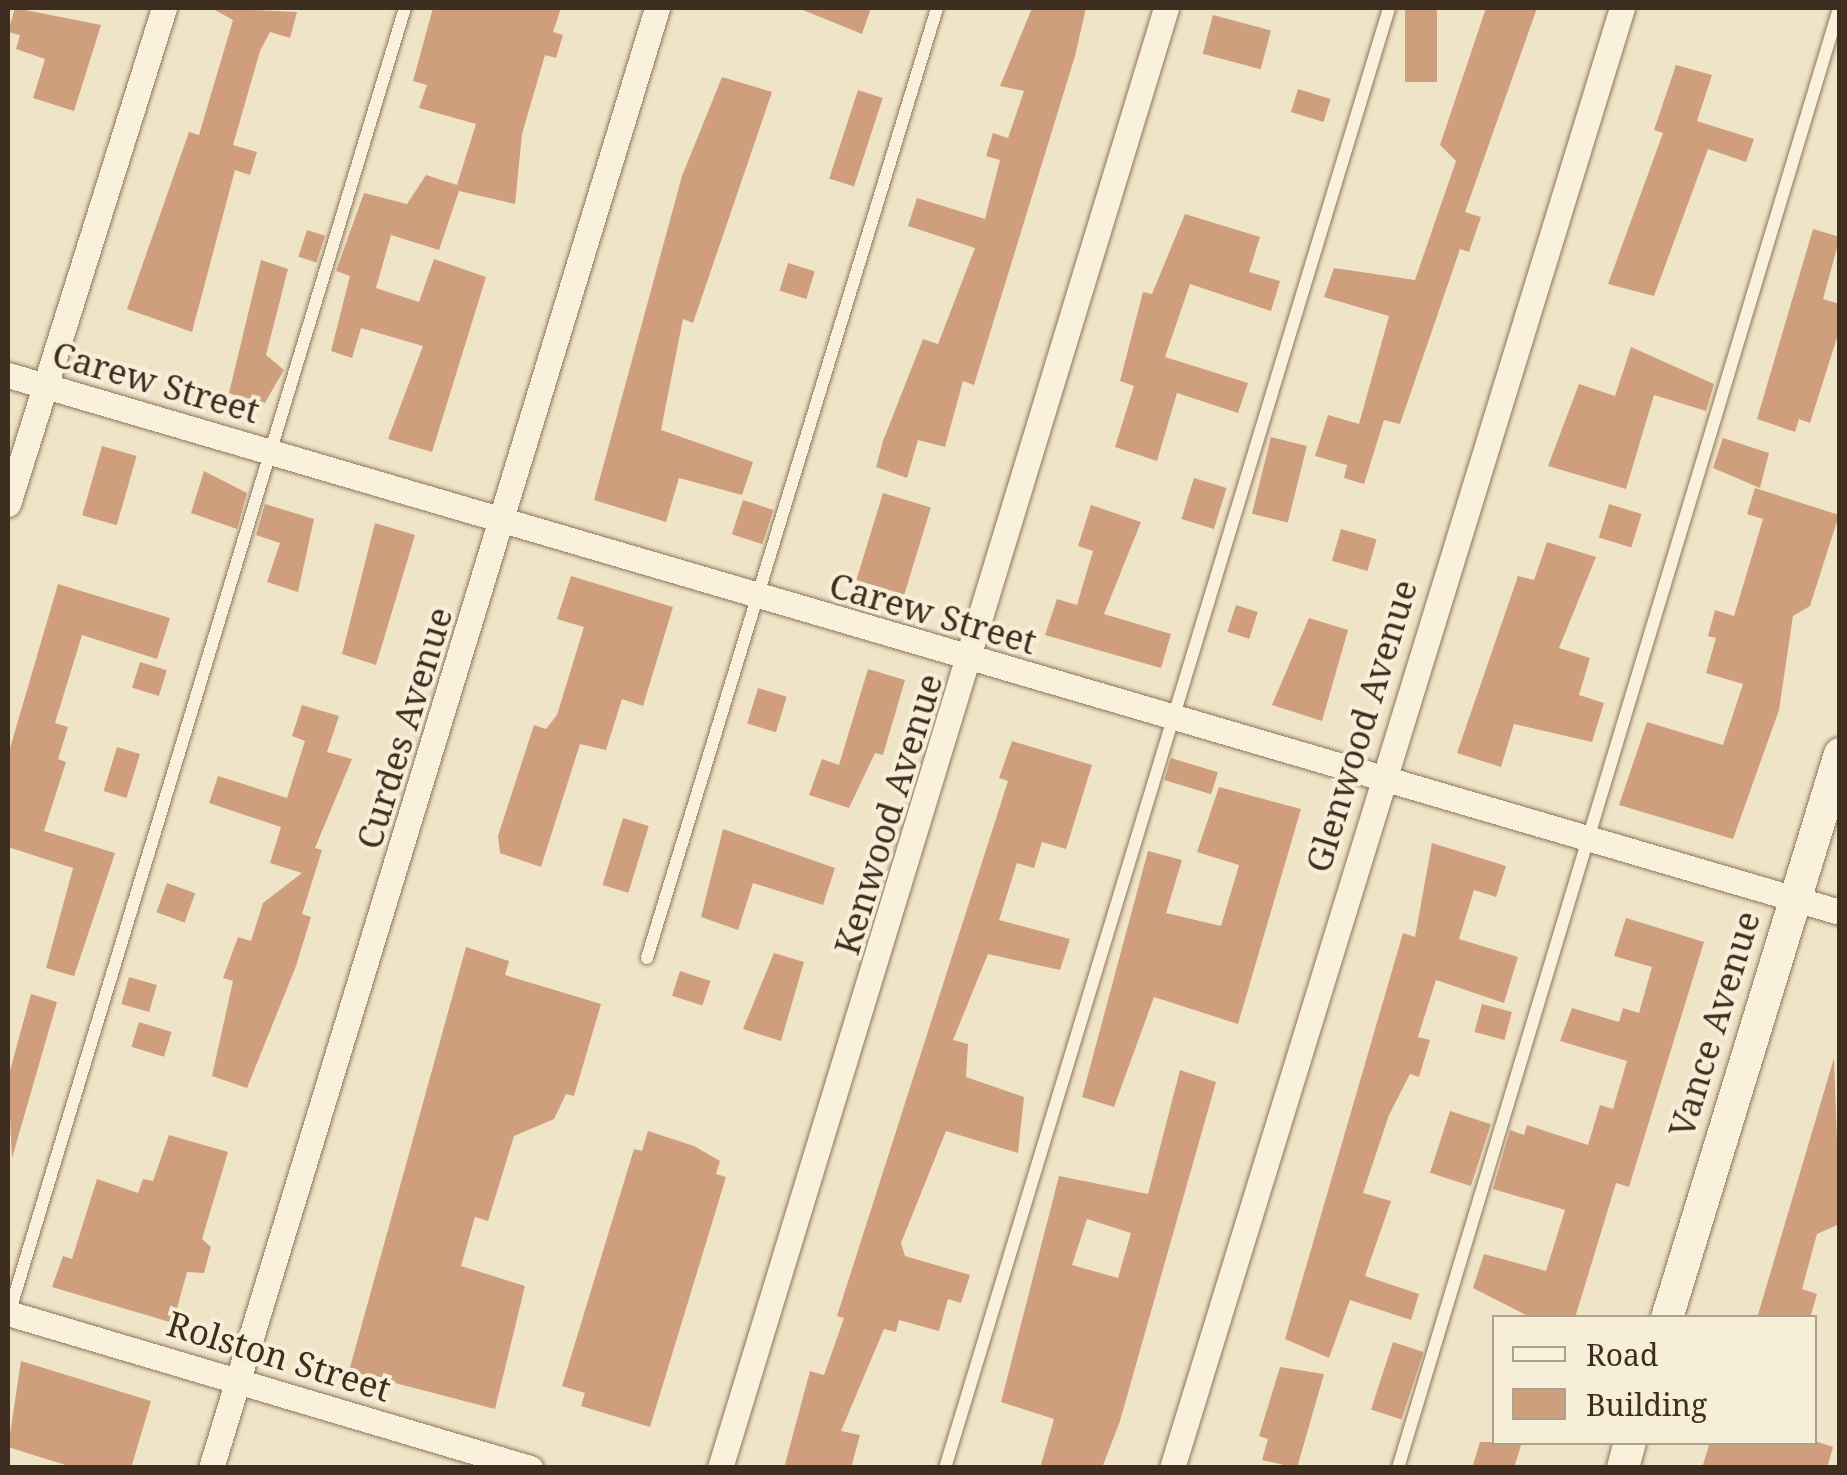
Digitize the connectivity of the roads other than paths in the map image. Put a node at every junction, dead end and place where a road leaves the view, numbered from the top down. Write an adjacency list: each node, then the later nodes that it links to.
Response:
1 (164, 8): 10 (street)
2 (405, 8): 11 (lane)
3 (657, 8): 13 (street, Curdes Avenue)
4 (937, 8): 14 (lane)
5 (1166, 8): 15 (street, Kenwood Avenue)
6 (1389, 8): 16 (lane)
7 (1622, 8): 18 (street, Glenwood Avenue)
8 (1840, 8): 19 (lane)
9 (8, 375): 10 (street, Carew Street)
10 (44, 386): 11 (street, Carew Street); 12 (street)
11 (270, 451): 13 (street, Carew Street); 23 (lane)
12 (8, 504)
13 (506, 518): 14 (street, Carew Street); 25 (street, Curdes Avenue)
14 (759, 598): 15 (street, Carew Street); 22 (lane)
15 (972, 662): 16 (street, Carew Street); 29 (street, Kenwood Avenue)
16 (1174, 718): 18 (street, Carew Street); 30 (lane)
17 (1840, 754): 20 (street, Vance Avenue)
18 (1381, 776): 19 (street, Carew Street); 31 (street, Glenwood Avenue)
19 (1588, 838): 20 (street, Carew Street); 32 (lane)
20 (1794, 899): 21 (street, Carew Street); 24 (street, Vance Avenue)
21 (1840, 912)
22 (647, 958)
23 (8, 1315): 25 (street, Rolston Street)
24 (1668, 1315)
25 (238, 1382): 26 (street, Rolston Street); 27 (street, Curdes Avenue)
26 (499, 1463): 28 (street, Rolston Street)
27 (211, 1468)
28 (530, 1468)
29 (720, 1468)
30 (945, 1468)
31 (1172, 1468)
32 (1398, 1468)

